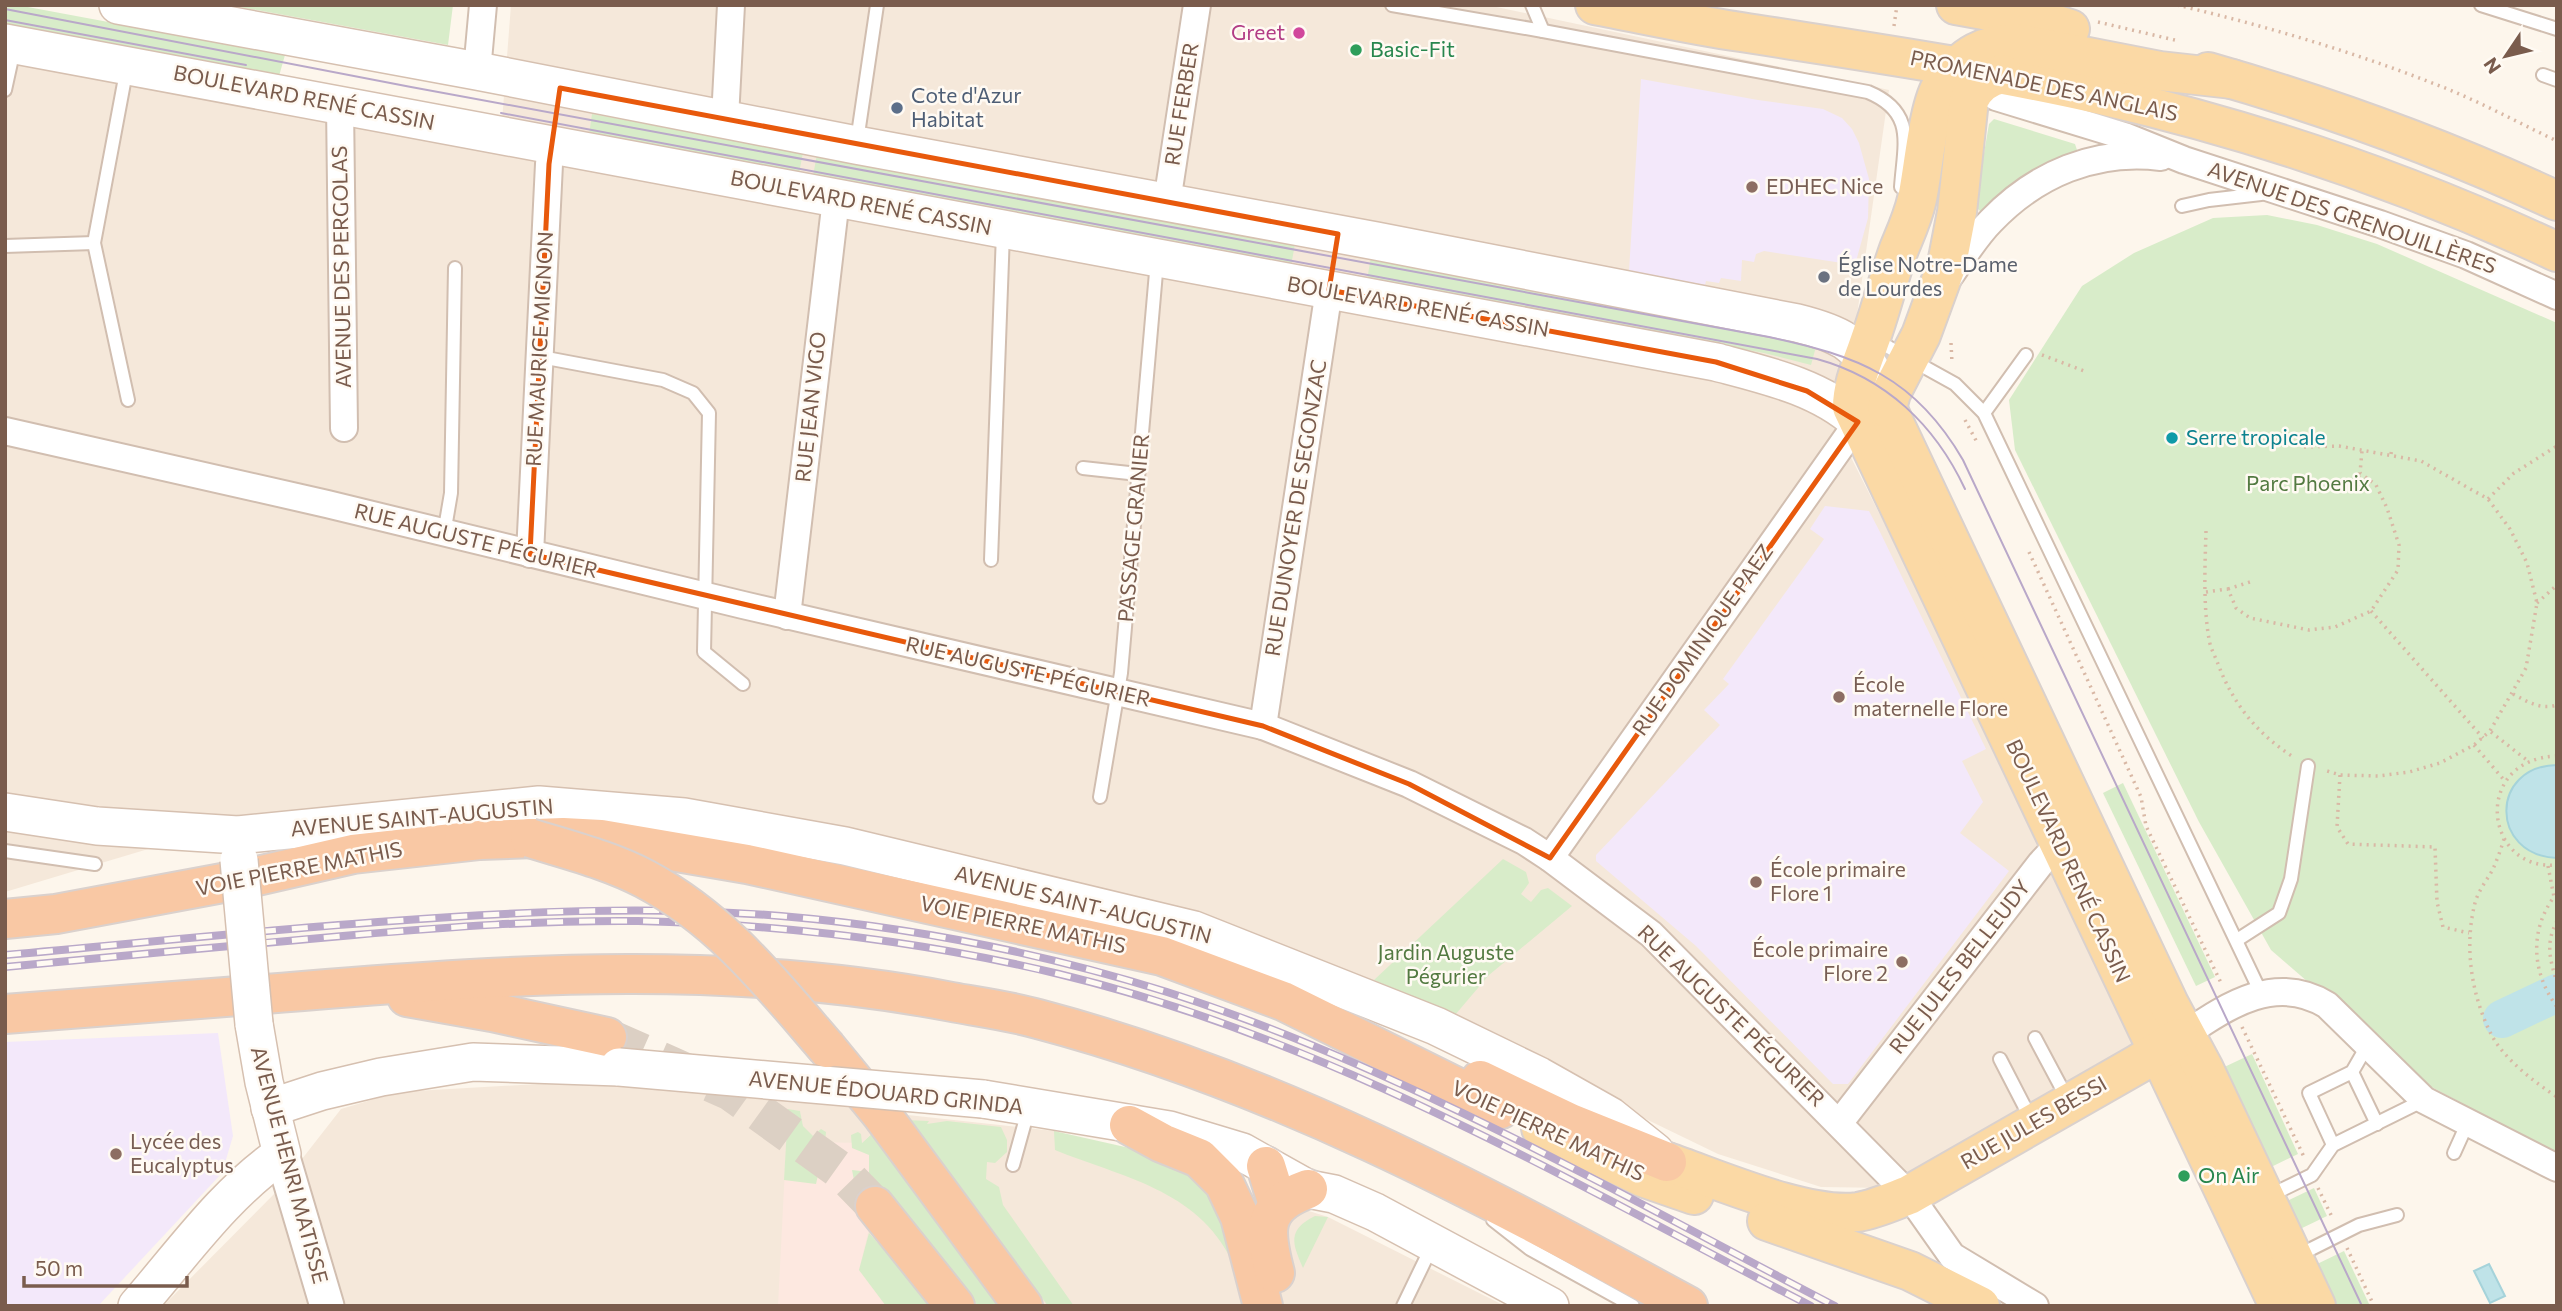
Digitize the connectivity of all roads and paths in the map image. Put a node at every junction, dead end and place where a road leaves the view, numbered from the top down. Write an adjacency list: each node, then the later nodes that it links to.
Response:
1 (118, 5): 18 (main road)
2 (483, 5): 18 (street)
3 (731, 5): 27 (street)
4 (877, 5): 30 (lane)
5 (1197, 5): 35 (street, RUE FERBER)
6 (1392, 5): 14 (lane)
7 (1532, 5): 14 (lane)
8 (1595, 5): 16 (main road, PROMENADE DES ANGLAIS)
9 (1897, 5): 16 (path)
10 (1956, 5): 21 (main road)
11 (2177, 5): 28 (path)
12 (2481, 5): 13 (lane)
13 (2557, 29)
14 (1543, 31): 41 (lane)
15 (10, 44): 17 (main road, BOULEVARD RENÉ CASSIN); 24 (lane)
16 (1905, 47): 19 (main road, PROMENADE DES ANGLAIS); 25 (main road)
17 (127, 66): 26 (main road, BOULEVARD RENÉ CASSIN); 39 (lane)
18 (477, 71): 23 (main road)
19 (1980, 75): 21 (main road); 25 (main road); 31 (street, AVENUE DES GRENOUILLÈRES); 42 (main road, PROMENADE DES ANGLAIS); 46 (main road, AVENUE DES GRENOUILLÈRES)
20 (2543, 75): 22 (lane)
21 (2232, 79): 34 (main road)
22 (2557, 80)
23 (560, 88): 27 (main road); 29 (main road)
24 (5, 90)
25 (1935, 101): 41 (main road)
26 (340, 105): 29 (main road, BOULEVARD RENÉ CASSIN); 58 (street, AVENUE DES PERGOLAS)
27 (725, 118): 30 (main road)
28 (2557, 141)
29 (552, 144): 33 (main road, BOULEVARD RENÉ CASSIN); 51 (street, RUE MAURICE MIGNON)
30 (856, 145): 35 (main road)
31 (2185, 160): 32 (street, AVENUE DES GRENOUILLÈRES); 46 (street, AVENUE DES GRENOUILLÈRES)
32 (2291, 195): 36 (lane); 47 (street, AVENUE DES GRENOUILLÈRES)
33 (836, 199): 37 (main road, BOULEVARD RENÉ CASSIN); 83 (street, RUE JEAN VIGO)
34 (2557, 201)
35 (1167, 202): 38 (main road)
36 (2182, 206)
37 (1003, 229): 43 (main road, BOULEVARD RENÉ CASSIN); 75 (lane)
38 (1338, 234): 45 (main road); 49 (main road)
39 (94, 243): 40 (lane); 55 (lane)
40 (5, 246)
41 (1899, 250): 49 (main road)
42 (2557, 252)
43 (1157, 258): 45 (main road, BOULEVARD RENÉ CASSIN); 68 (lane, PASSAGE GRANIER)
44 (455, 268): 72 (lane)
45 (1329, 290): 57 (main road, BOULEVARD RENÉ CASSIN); 88 (street, RUE DUNOYER DE SEGONZAC)
46 (1937, 292): 52 (main road, AVENUE DES GRENOUILLÈRES)
47 (2557, 296)
48 (1949, 333): 54 (path)
49 (1869, 343): 52 (lane); 57 (main road)
50 (2026, 355): 53 (path); 56 (lane)
51 (541, 356): 74 (street, RUE MAURICE MIGNON); 80 (lane)
52 (1910, 358): 54 (lane); 57 (main road, AVENUE DES GRENOUILLÈRES)
53 (2087, 372)
54 (1945, 378): 56 (lane); 64 (path)
55 (128, 400)
56 (1984, 413): 111 (lane)
57 (1873, 415): 99 (main road, BOULEVARD RENÉ CASSIN); 104 (street, RUE DOMINIQUE PAEZ)
58 (344, 428)
59 (5, 431): 72 (street, RUE AUGUSTE PÉGURIER)
60 (2557, 446): 70 (path)
61 (2304, 447): 63 (path)
62 (2392, 447): 65 (path)
63 (2362, 451): 65 (path); 67 (path)
64 (1983, 454)
65 (2391, 454): 70 (path)
66 (1083, 468): 68 (lane)
67 (2361, 473): 69 (path); 82 (path)
68 (1138, 474): 85 (lane, PASSAGE GRANIER)
69 (2353, 490)
70 (2488, 499): 81 (path)
71 (2206, 531): 79 (path)
72 (444, 534): 74 (street, RUE AUGUSTE PÉGURIER)
73 (2029, 552): 116 (path)
74 (530, 554): 80 (street, RUE AUGUSTE PÉGURIER)
75 (991, 560)
76 (2249, 582): 78 (path)
77 (2557, 585): 81 (path)
78 (2228, 589): 79 (path); 82 (path)
79 (2206, 592): 94 (path)
80 (706, 596): 83 (street, RUE AUGUSTE PÉGURIER); 84 (lane)
81 (2537, 603): 86 (path)
82 (2371, 611): 90 (path)
83 (788, 616): 85 (street, RUE AUGUSTE PÉGURIER)
84 (743, 684)
85 (1118, 693): 88 (street, RUE AUGUSTE PÉGURIER); 97 (lane, PASSAGE GRANIER)
86 (2513, 694): 87 (path); 89 (path)
87 (2557, 705)
88 (1263, 726): 104 (street, RUE AUGUSTE PÉGURIER)
89 (2490, 731): 90 (path); 93 (path)
90 (2483, 738): 91 (path)
91 (2474, 745): 95 (path); 96 (path)
92 (2557, 756): 93 (path)
93 (2528, 761): 96 (path)
94 (2308, 766): 95 (path); 111 (lane)
95 (2340, 775): 110 (path)
96 (2505, 781): 101 (path)
97 (1100, 797)
98 (5, 812): 102 (main road, AVENUE SAINT-AUGUSTIN)
99 (2069, 827): 120 (main road, BOULEVARD RENÉ CASSIN); 131 (street, RUE JULES BELLEUDY)
100 (530, 838): 108 (highway, VOIE PIERRE MATHIS); 115 (highway, VOIE PIERRE MATHIS, bridge); 156 (highway, bridge)
101 (2504, 839): 107 (path); 110 (path)
102 (239, 847): 129 (main road, AVENUE HENRI MATISSE, bridge); 139 (main road, AVENUE SAINT-AUGUSTIN)
103 (5, 851): 105 (lane)
104 (1550, 858): 131 (street, RUE AUGUSTE PÉGURIER)
105 (94, 864)
106 (2557, 865): 107 (path)
107 (2548, 866): 117 (path)
108 (5, 919)
109 (2557, 920): 112 (path)
110 (2469, 933): 125 (path)
111 (2237, 940): 114 (lane)
112 (2557, 983)
113 (300, 991): 118 (highway); 122 (highway); 140 (highway)
114 (2262, 993): 116 (street); 121 (street)
115 (1283, 1001): 130 (highway, VOIE PIERRE MATHIS); 139 (highway)
116 (2232, 1006): 120 (street); 144 (path)
117 (2557, 1007)
118 (5, 1014)
119 (2035, 1038): 127 (lane)
120 (2172, 1043): 127 (main road, RUE JULES BESSI); 147 (main road, BOULEVARD RENÉ CASSIN); 165 (main road, BOULEVARD RENÉ CASSIN)
121 (2367, 1046): 124 (lane); 126 (street)
122 (613, 1052): 128 (main road, AVENUE ÉDOUARD GRINDA, bridge); 129 (main road, AVENUE ÉDOUARD GRINDA)
123 (2000, 1059): 133 (lane)
124 (2352, 1072): 134 (lane); 136 (lane)
125 (2557, 1097)
126 (2424, 1100): 132 (street); 134 (lane)
127 (2070, 1103): 133 (main road, RUE JULES BESSI)
128 (1029, 1107): 135 (main road, AVENUE ÉDOUARD GRINDA); 141 (lane)
129 (270, 1108): 138 (main road, AVENUE HENRI MATISSE)
130 (1501, 1109): 163 (main road, VOIE PIERRE MATHIS)
131 (1840, 1122): 145 (street, RUE AUGUSTE PÉGURIER)
132 (2468, 1122): 137 (lane); 143 (street)
133 (2034, 1124): 145 (main road, RUE JULES BESSI)
134 (2377, 1124): 136 (lane)
135 (1129, 1125): 142 (main road, AVENUE ÉDOUARD GRINDA); 157 (highway)
136 (2333, 1145): 144 (lane)
137 (2454, 1153)
138 (282, 1154): 153 (street, AVENUE HENRI MATISSE); 154 (main road)
139 (1667, 1162): 145 (main road, AVENUE SAINT-AUGUSTIN)
140 (1418, 1163): 161 (lane); 162 (highway)
141 (1013, 1165)
142 (1266, 1166): 146 (highway)
143 (2557, 1168)
144 (2312, 1175): 147 (lane); 150 (path)
145 (1909, 1195): 164 (street)
146 (1293, 1197): 151 (main road); 158 (highway)
147 (2264, 1198): 152 (main road, BOULEVARD RENÉ CASSIN)
148 (875, 1206): 155 (highway)
149 (2397, 1215): 150 (lane)
150 (2340, 1234): 152 (lane); 167 (path)
151 (1434, 1243): 159 (lane); 160 (main road)
152 (2293, 1257): 166 (main road, BOULEVARD RENÉ CASSIN)
153 (323, 1304)
154 (137, 1306)
155 (955, 1306)
156 (1023, 1306)
157 (1263, 1306)
158 (1284, 1306)
159 (1403, 1306)
160 (1550, 1306)
161 (1633, 1306)
162 (1688, 1306)
163 (1980, 1306)
164 (2035, 1306)
165 (2279, 1306)
166 (2316, 1306)
167 (2374, 1306)

